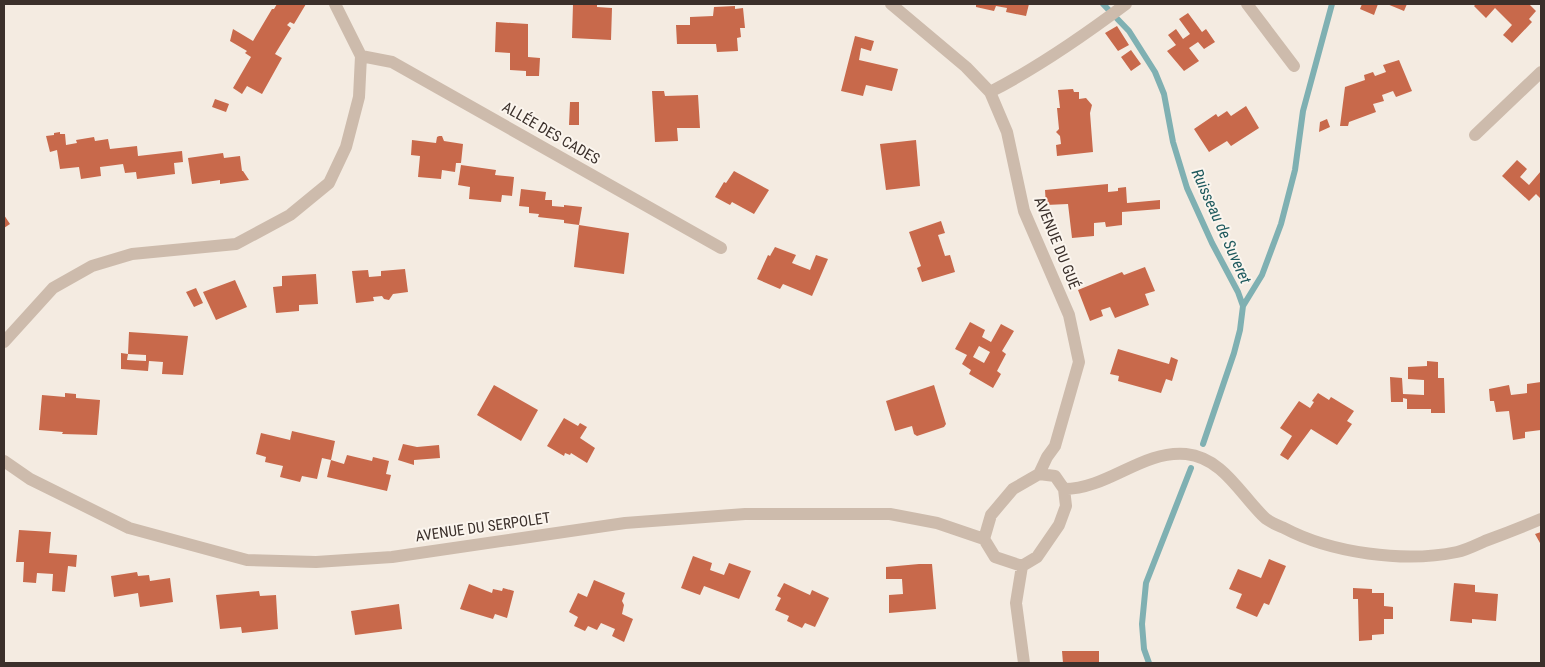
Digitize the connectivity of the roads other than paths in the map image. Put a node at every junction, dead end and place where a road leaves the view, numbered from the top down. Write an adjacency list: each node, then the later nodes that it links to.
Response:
1 (335, 4): 5 (street)
2 (891, 4): 8 (street, AVENUE DU GUÉ)
3 (1126, 4): 8 (street)
4 (1247, 4): 6 (street)
5 (361, 56): 10 (street, ALLÉE DES CADES); 11 (street)
6 (1294, 66)
7 (1541, 72): 9 (street)
8 (990, 92): 13 (street, AVENUE DU GUÉ)
9 (1475, 135)
10 (721, 248)
11 (4, 342)
12 (4, 461): 16 (street, AVENUE DU SERPOLET)
13 (1039, 474): 14 (street); 16 (street)
14 (1064, 489): 15 (street); 17 (street)
15 (1541, 519)
16 (984, 539): 17 (street)
17 (1022, 566): 18 (street)
18 (1024, 663)

